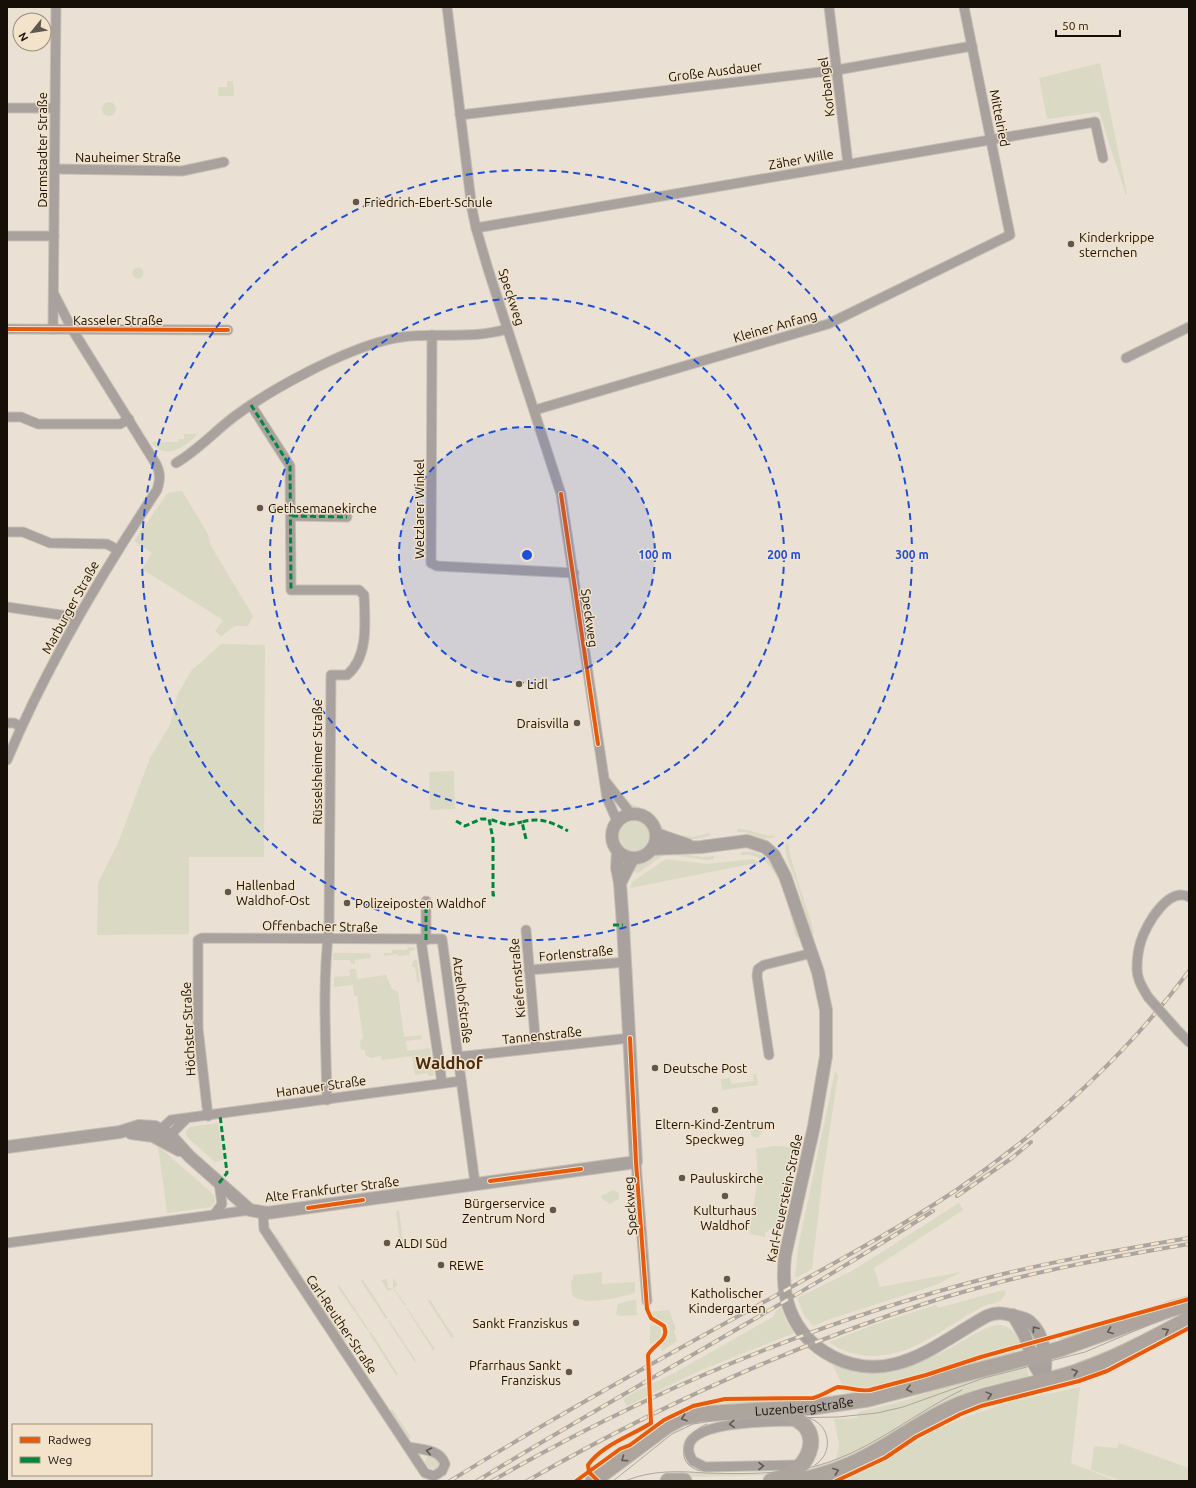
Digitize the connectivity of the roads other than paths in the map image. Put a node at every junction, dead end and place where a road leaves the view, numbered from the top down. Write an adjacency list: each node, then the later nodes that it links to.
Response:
1 (56, 7): 8 (street, Darmstadter Straße)
2 (447, 7): 9 (street, Speckweg)
3 (829, 7): 6 (street, Korbangel)
4 (964, 7): 5 (street, Mittelried)
5 (972, 46): 6 (street, Große Ausdauer); 10 (street, Mittelried)
6 (837, 70): 9 (street, Große Ausdauer); 13 (street, Korbangel)
7 (7, 108): 8 (street)
8 (54, 108): 14 (street, Darmstadter Straße)
9 (460, 115): 15 (street, Speckweg)
10 (991, 139): 11 (street, Zäher Wille); 13 (street, Zäher Wille); 16 (street, Mittelried)
11 (1103, 158)
12 (224, 162): 14 (street, Nauheimer Straße)
13 (848, 164): 15 (street, Zäher Wille)
14 (55, 170): 18 (street, Darmstadter Straße)
15 (476, 228): 24 (street, Speckweg)
16 (1010, 235): 29 (street, Kleiner Anfang)
17 (7, 236): 18 (street)
18 (54, 236): 19 (street, Darmstadter Straße)
19 (54, 294): 22 (street, Darmstadter Straße); 23 (street, Darmstadter Straße)
20 (1189, 328): 27 (street)
21 (7, 329): 22 (street, Kasseler Straße)
22 (53, 329): 23 (street, Kasseler Straße)
23 (72, 329): 25 (street, Kasseler Straße); 31 (street, Darmstadter Straße)
24 (507, 329): 26 (street); 29 (street, Speckweg)
25 (228, 330)
26 (432, 335): 28 (street); 38 (street, Wetzlarer Winkel)
27 (1126, 358)
28 (251, 405): 32 (street); 34 (street, Rüsselsheimer Straße)
29 (535, 410): 38 (street, Speckweg)
30 (7, 417): 31 (street)
31 (128, 419): 33 (street, Darmstadter Straße)
32 (176, 463)
33 (159, 470): 37 (street, Marburger Straße)
34 (292, 516): 35 (street); 56 (street, Rüsselsheimer Straße)
35 (347, 517)
36 (7, 532): 37 (street)
37 (118, 550): 40 (street, Marburger Straße)
38 (574, 573): 44 (street, Speckweg)
39 (7, 607): 40 (street)
40 (76, 620): 42 (street, Marburger Straße)
41 (7, 723): 42 (street)
42 (21, 727): 43 (street, Marburger Straße)
43 (7, 760)
44 (604, 780): 45 (street); 46 (street, Speckweg)
45 (631, 814): 46 (street); 47 (street)
46 (617, 821): 50 (street, Speckweg)
47 (656, 834): 48 (street, Karl-Feuerstein-Straße); 49 (street)
48 (695, 847): 49 (street, Karl-Feuerstein-Straße); 60 (street, Karl-Feuerstein-Straße)
49 (652, 849): 51 (street)
50 (618, 852): 51 (street); 52 (street, Speckweg)
51 (633, 858): 52 (street)
52 (620, 883): 61 (street, Speckweg)
53 (1189, 897): 64 (street, bridge)
54 (426, 901): 59 (street)
55 (526, 930): 62 (street, Kiefernstraße)
56 (328, 939): 58 (street, Offenbacher Straße); 59 (street, Offenbacher Straße); 70 (street, Rüsselsheimer Straße)
57 (442, 939): 59 (street, Offenbacher Straße); 67 (street, Atzelhofstraße)
58 (198, 940): 71 (street, Höchster Straße)
59 (424, 940): 69 (street)
60 (812, 953): 66 (street); 84 (street, Karl-Feuerstein-Straße)
61 (626, 962): 62 (street, Forlenstraße); 63 (street, Speckweg)
62 (529, 970): 65 (street, Kiefernstraße)
63 (630, 1038): 65 (street, Tannenstraße); 74 (street, Speckweg)
64 (1189, 1042)
65 (536, 1048): 67 (street, Tannenstraße)
66 (769, 1055)
67 (457, 1057): 68 (street, Atzelhofstraße)
68 (461, 1081): 69 (street, Hanauer Straße); 76 (street, Atzelhofstraße)
69 (442, 1083): 70 (street, Hanauer Straße)
70 (327, 1100): 71 (street, Hanauer Straße)
71 (208, 1116): 72 (street, Hanauer Straße)
72 (164, 1134): 73 (street); 75 (street)
73 (7, 1147)
74 (636, 1162): 76 (street, Alte Frankfurter Straße); 81 (street, Speckweg)
75 (219, 1183): 77 (street); 79 (street)
76 (475, 1183): 78 (street, Alte Frankfurter Straße)
77 (250, 1210): 78 (street, Alte Frankfurter Straße); 79 (street, Alte Frankfurter Straße)
78 (263, 1213): 88 (street, Carl-Reuther-Straße)
79 (214, 1215): 80 (street, Alte Frankfurter Straße)
80 (7, 1243)
81 (647, 1301)
82 (1189, 1304): 84 (main road, Luzenbergstraße, one-way to 84)
83 (1189, 1319): 85 (main road, one-way to 83)
84 (1038, 1355): 85 (street, Karl-Feuerstein-Straße); 86 (main road, Luzenbergstraße, one-way to 86)
85 (1044, 1381): 94 (main road, one-way to 85)
86 (778, 1410): 87 (main road); 90 (main road, Luzenbergstraße, one-way to 90)
87 (798, 1421): 89 (main road); 89 (street, Luzenbergstraße, one-way to 89)
88 (408, 1447)
89 (800, 1466): 93 (main road)
90 (593, 1481)
91 (668, 1481): 92 (main road)
92 (684, 1481)
93 (771, 1481)
94 (798, 1481)

